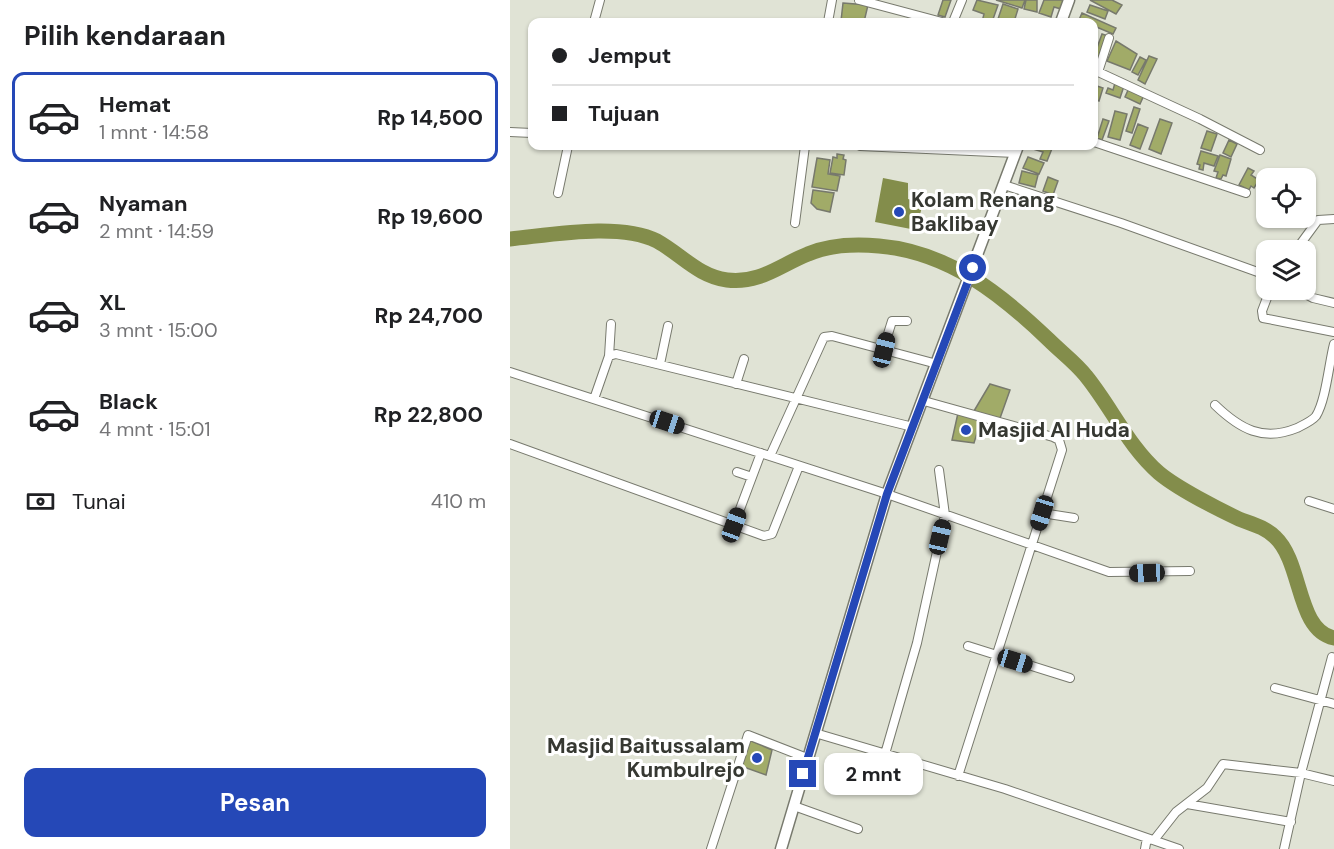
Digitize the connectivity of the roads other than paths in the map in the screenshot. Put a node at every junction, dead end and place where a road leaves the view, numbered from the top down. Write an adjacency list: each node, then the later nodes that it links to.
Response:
1 (600, 0): 7 (street)
2 (832, 0): 8 (street)
3 (859, 0): 6 (street)
4 (962, 0): 10 (street)
5 (1069, 0): 11 (main road)
6 (883, 3): 9 (street)
7 (595, 18)
8 (829, 18)
9 (930, 18)
10 (955, 18)
11 (1062, 18)
12 (1109, 38): 13 (street)
13 (1098, 66)
14 (1098, 72): 21 (street)
15 (510, 132): 16 (street)
16 (528, 134)
17 (1098, 143): 23 (street)
18 (567, 150): 24 (street)
19 (804, 150): 26 (street)
20 (1016, 150): 22 (main road)
21 (1260, 150)
22 (1004, 185): 28 (street); 41 (main road)
23 (1246, 193)
24 (558, 194)
25 (1334, 219): 27 (street)
26 (795, 223)
27 (1303, 240)
28 (1256, 271)
29 (1316, 299): 31 (street)
30 (1266, 300): 35 (street)
31 (1334, 303)
32 (907, 321): 37 (street)
33 (611, 324): 38 (street)
34 (668, 326): 40 (street)
35 (1334, 332)
36 (1334, 344): 43 (street)
37 (884, 350): 41 (street); 45 (street)
38 (609, 356): 40 (street); 46 (street)
39 (744, 359): 44 (street)
40 (660, 364): 44 (street)
41 (937, 364): 47 (main road)
42 (510, 372): 46 (street)
43 (1330, 377): 48 (street)
44 (736, 384): 45 (street)
45 (794, 398): 49 (street); 51 (street)
46 (594, 399): 51 (street)
47 (924, 401): 49 (main road); 59 (street)
48 (1215, 405)
49 (913, 427): 56 (main road)
50 (510, 444): 62 (street)
51 (766, 455): 52 (street); 55 (street)
52 (799, 466): 56 (street); 62 (street)
53 (939, 470): 60 (street)
54 (737, 472): 55 (street)
55 (752, 477): 62 (street)
56 (887, 494): 60 (street); 72 (main road)
57 (1309, 501): 58 (street)
58 (1334, 509)
59 (1042, 513): 61 (street); 63 (street)
60 (945, 514): 63 (street); 73 (street)
61 (1074, 518)
62 (734, 525)
63 (1032, 544): 64 (street); 66 (street)
64 (1190, 571)
65 (968, 646): 66 (street)
66 (996, 656): 68 (street); 76 (street)
67 (1332, 657): 70 (street)
68 (1070, 678)
69 (1275, 688): 70 (street)
70 (1320, 701): 71 (street); 75 (street)
71 (1334, 704)
72 (815, 733): 73 (street); 74 (main road)
73 (885, 754): 76 (street)
74 (807, 758): 79 (main road); 83 (street)
75 (1301, 772): 77 (street); 78 (street); 80 (street)
76 (958, 776): 82 (street)
77 (1334, 781)
78 (1187, 804): 80 (street); 82 (street)
79 (794, 806): 81 (street); 84 (main road)
80 (1291, 822): 87 (street)
81 (858, 829)
82 (1151, 839): 85 (street); 86 (street)
83 (711, 849)
84 (781, 849)
85 (1145, 849)
86 (1179, 849)
87 (1284, 849)

